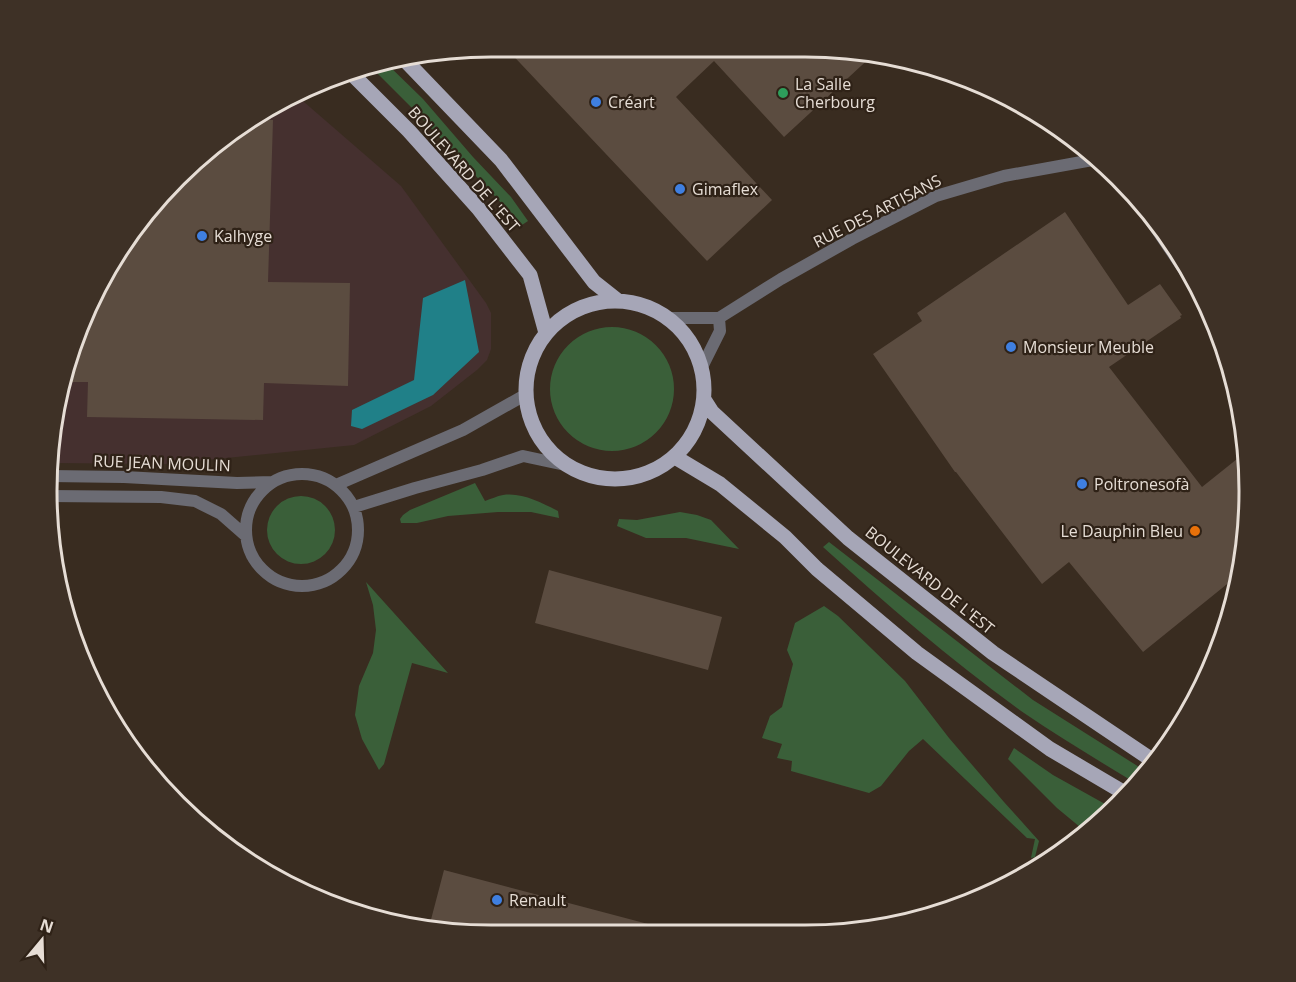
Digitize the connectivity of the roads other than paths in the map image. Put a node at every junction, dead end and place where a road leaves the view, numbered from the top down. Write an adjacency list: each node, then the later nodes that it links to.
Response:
1 (409, 65): 4 (main road, BOULEVARD DE L'EST)
2 (357, 78): 7 (main road, BOULEVARD DE L'EST)
3 (1086, 161): 6 (street, RUE DES ARTISANS)
4 (618, 301): 5 (main road); 7 (main road)
5 (668, 318): 6 (street); 8 (main road)
6 (719, 318): 8 (street)
7 (546, 333): 9 (main road)
8 (702, 367): 10 (main road)
9 (525, 394): 12 (main road); 15 (street)
10 (705, 400): 11 (main road); 19 (main road, BOULEVARD DE L'EST)
11 (675, 457): 12 (main road); 20 (main road)
12 (565, 465): 17 (street)
13 (58, 476): 14 (street, RUE JEAN MOULIN)
14 (272, 482): 15 (street, RUE JEAN MOULIN); 18 (street)
15 (336, 485): 17 (street, RUE JEAN MOULIN)
16 (57, 496): 18 (street)
17 (354, 507): 18 (street)
18 (246, 536)
19 (1147, 757)
20 (1119, 790)

